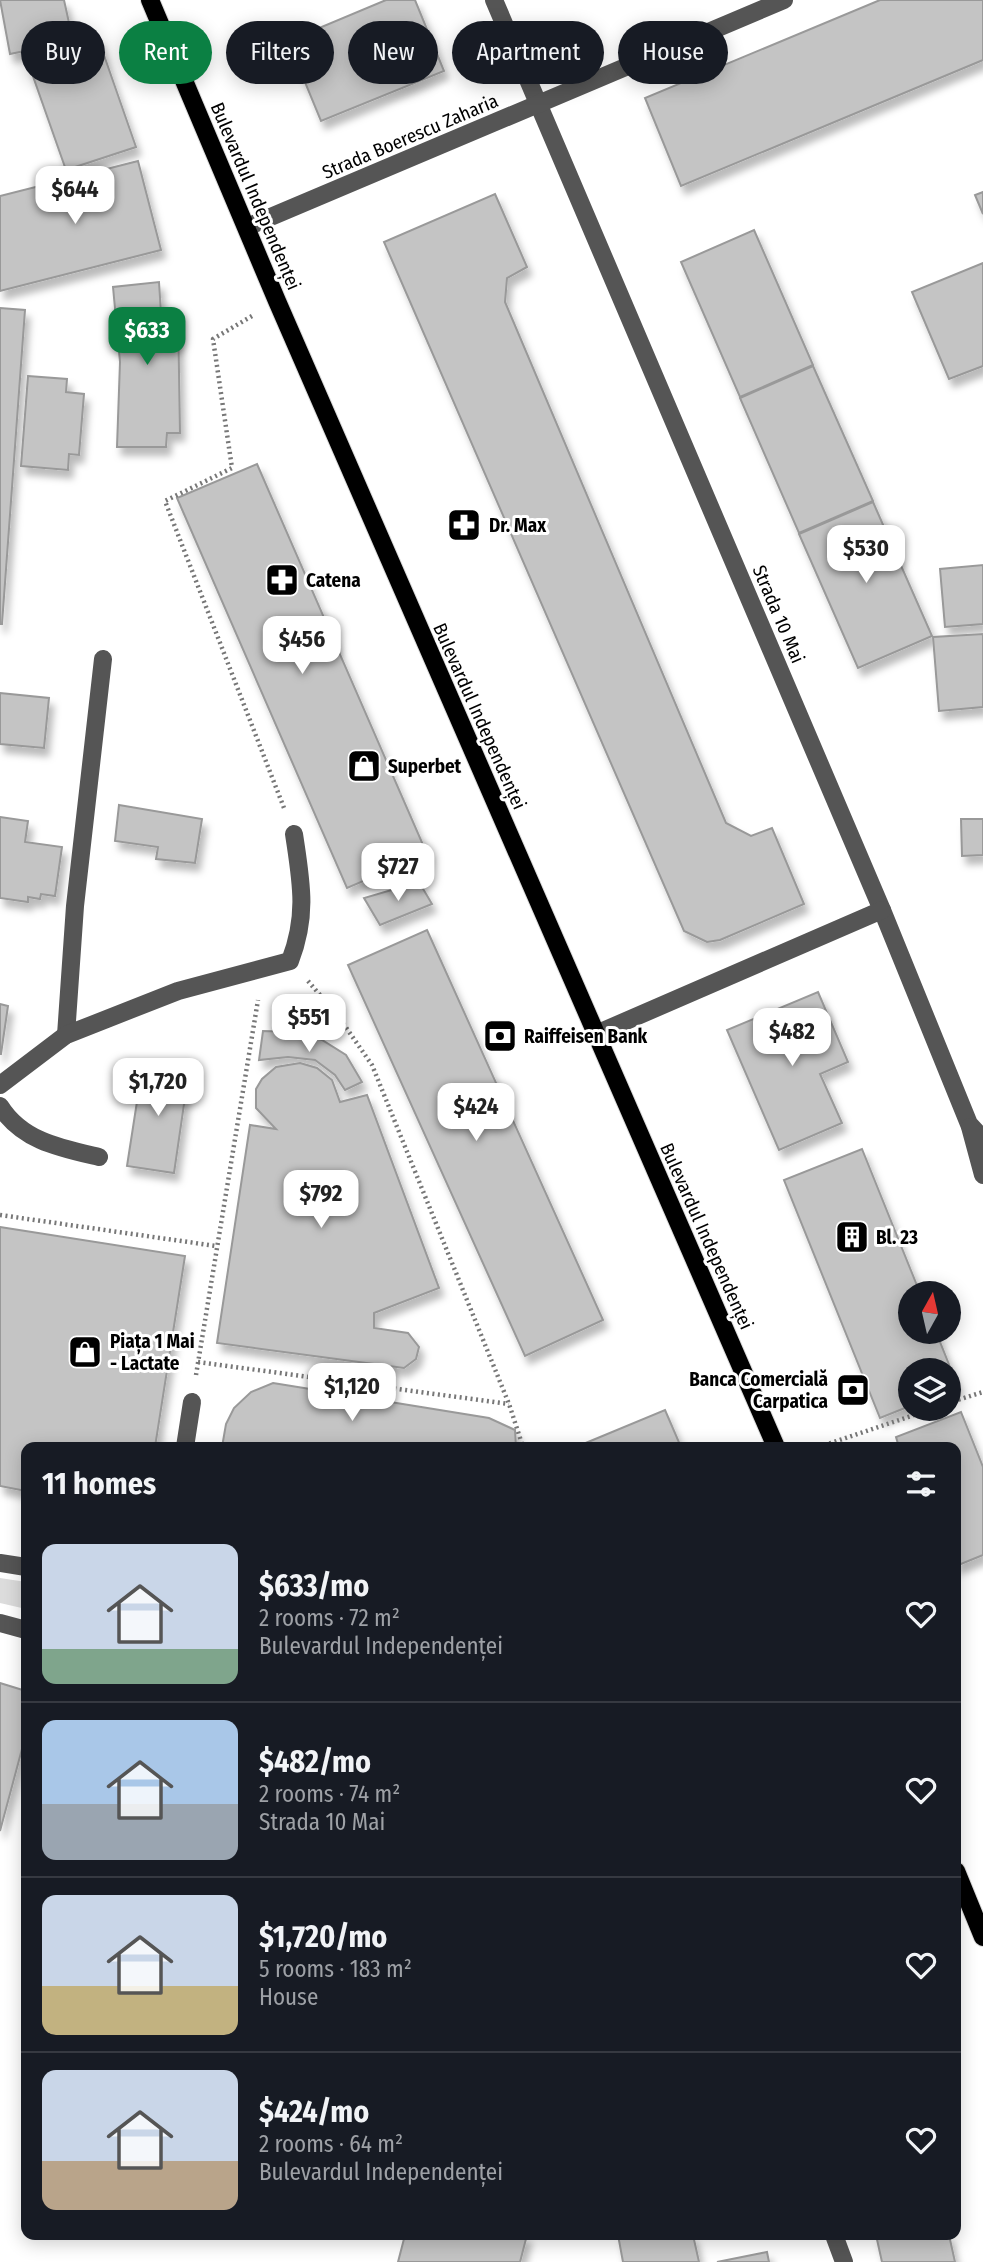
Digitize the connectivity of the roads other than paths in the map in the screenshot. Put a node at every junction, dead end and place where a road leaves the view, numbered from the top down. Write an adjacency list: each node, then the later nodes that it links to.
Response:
1 (150, 0): 5 (main road, Bulevardul Independenței)
2 (494, 0): 4 (street, Strada 10 Mai)
3 (784, 0): 4 (street, Strada Boerescu Zaharia)
4 (539, 104): 5 (street, Strada Boerescu Zaharia); 8 (street, Strada 10 Mai)
5 (247, 228): 9 (main road, Bulevardul Independenței)
6 (103, 659): 10 (street)
7 (294, 834): 10 (street)
8 (882, 910): 9 (street); 13 (street, Strada 10 Mai)
9 (596, 1034): 19 (main road, Bulevardul Independenței)
10 (66, 1035): 11 (street)
11 (0, 1085)
12 (0, 1106): 15 (street)
13 (969, 1124): 14 (street, Strada 10 Mai); 16 (street)
14 (983, 1139)
15 (99, 1157)
16 (983, 1175)
17 (192, 1402): 18 (street)
18 (186, 1442)
19 (774, 1442)
20 (0, 1563): 21 (street)
21 (21, 1566)
22 (0, 1623): 23 (street)
23 (21, 1629)
24 (961, 1883): 25 (main road)
25 (983, 1937)
26 (836, 2240): 27 (street)
27 (844, 2262)

